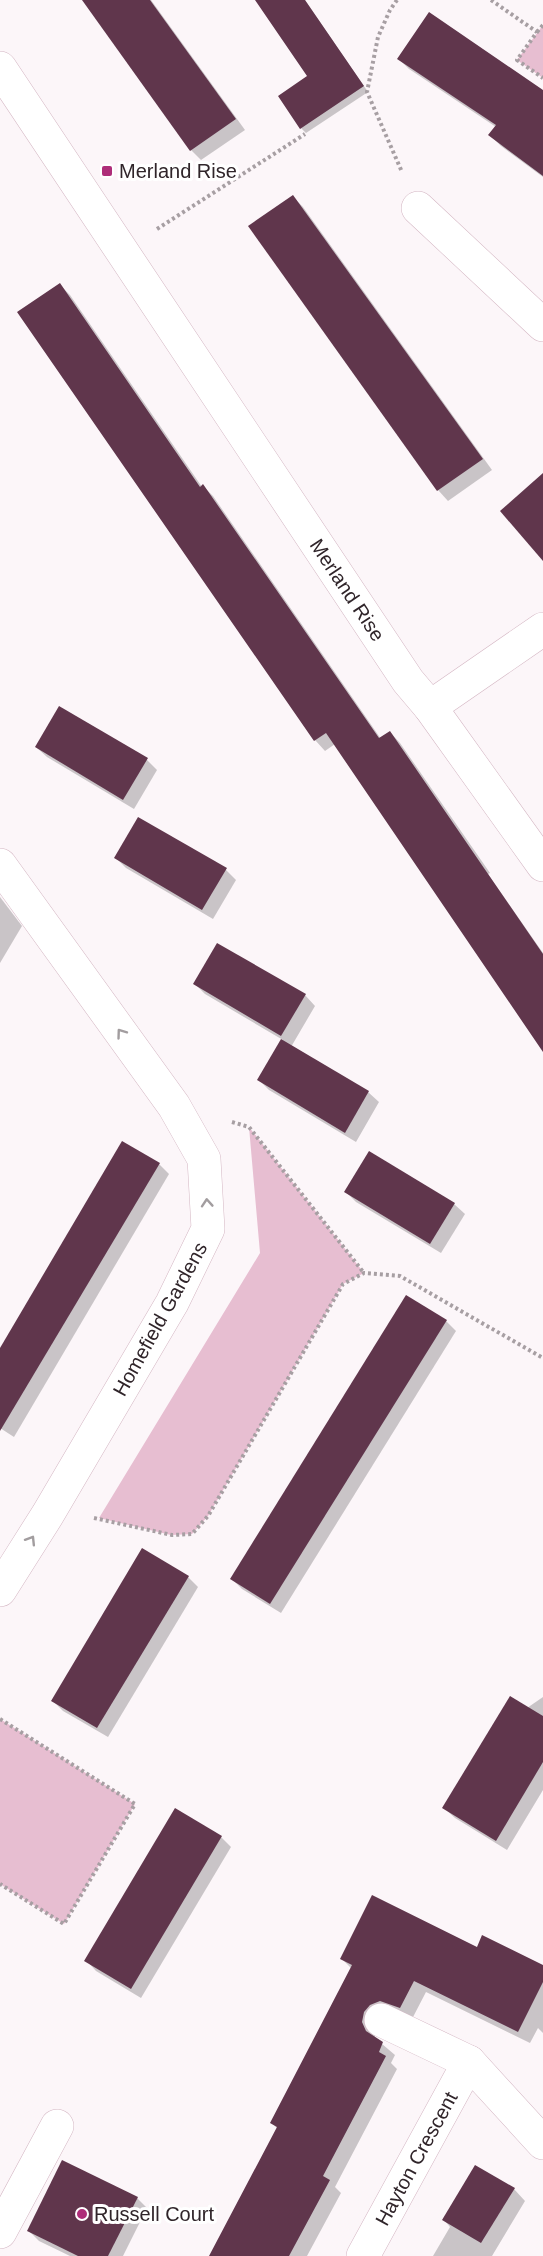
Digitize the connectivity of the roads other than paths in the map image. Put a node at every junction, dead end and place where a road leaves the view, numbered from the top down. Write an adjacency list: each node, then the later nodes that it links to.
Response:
1 (0, 68): 5 (street, Merland Rise)
2 (418, 208): 3 (street)
3 (543, 325)
4 (543, 629): 5 (street)
5 (430, 707): 7 (street, Merland Rise)
6 (0, 864): 8 (street, Homefield Gardens, one-way to 6)
7 (543, 866)
8 (0, 1590)
9 (381, 2020): 10 (street)
10 (469, 2062): 12 (street); 14 (street, Hayton Crescent)
11 (57, 2126): 13 (street)
12 (543, 2143)
13 (0, 2232)
14 (363, 2256)

